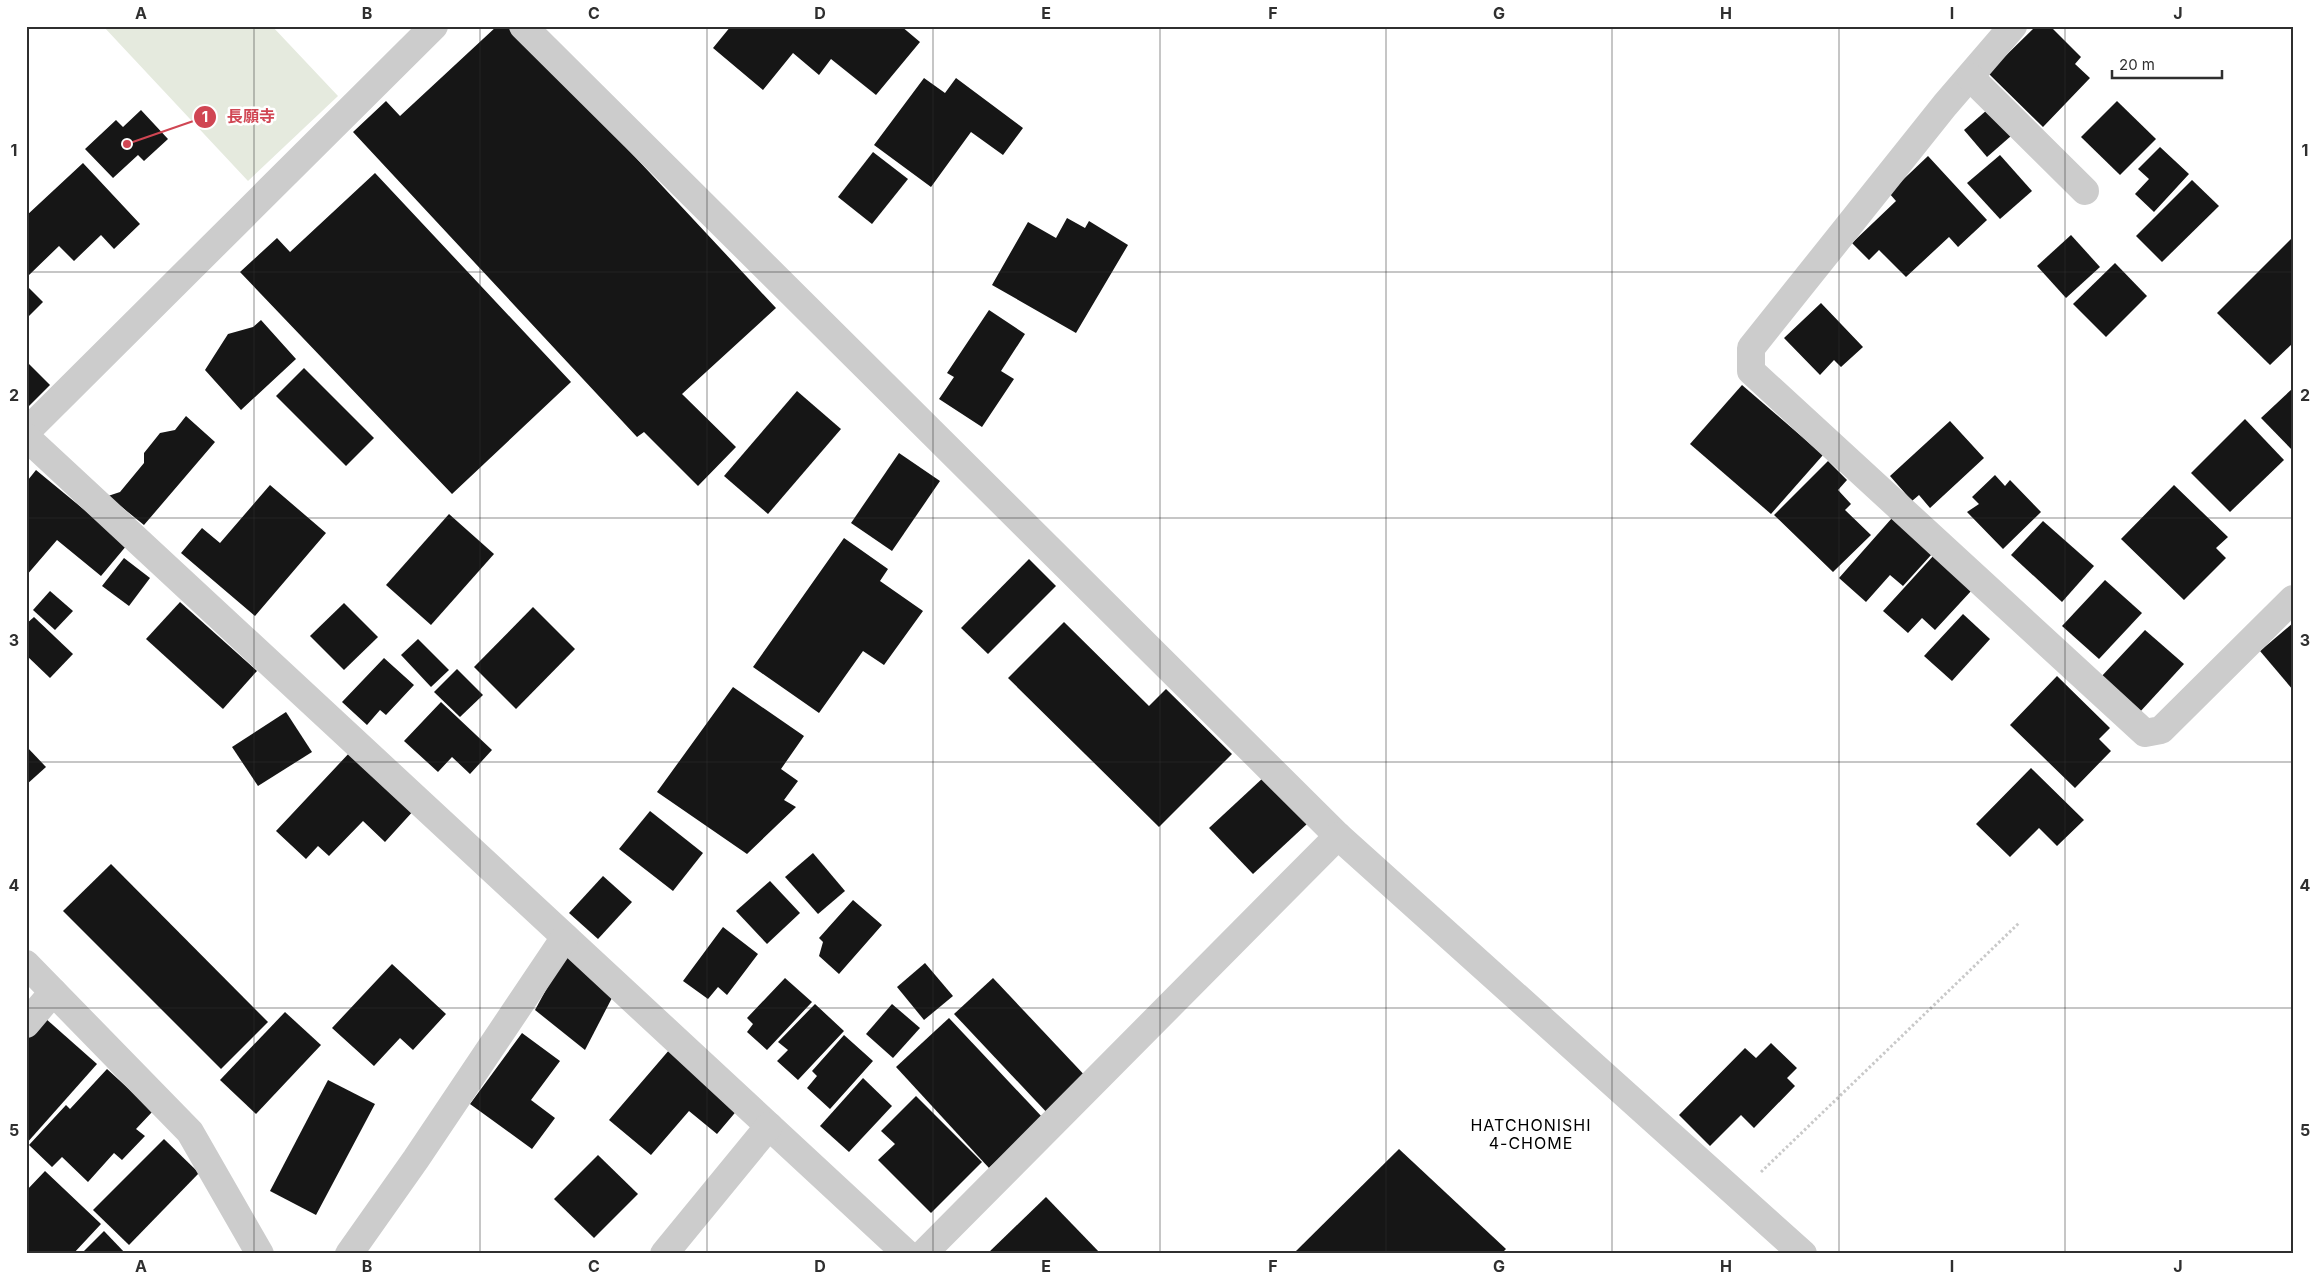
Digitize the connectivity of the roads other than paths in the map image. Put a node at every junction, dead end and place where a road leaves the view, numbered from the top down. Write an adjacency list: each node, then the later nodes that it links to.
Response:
1 (434, 26): 6 (street)
2 (523, 26): 9 (street)
3 (2013, 26): 4 (street)
4 (1970, 77): 5 (street); 8 (street)
5 (2084, 191)
6 (26, 432)
7 (26, 437): 10 (street)
8 (2293, 599)
9 (1338, 836): 19 (street); 20 (street)
10 (565, 937): 14 (street); 16 (street)
11 (26, 964): 12 (street)
12 (53, 992): 13 (street); 15 (street)
13 (26, 1024)
14 (769, 1126): 17 (street); 18 (street)
15 (260, 1254)
16 (349, 1254)
17 (664, 1254)
18 (907, 1254)
19 (923, 1254)
20 (1803, 1254)

